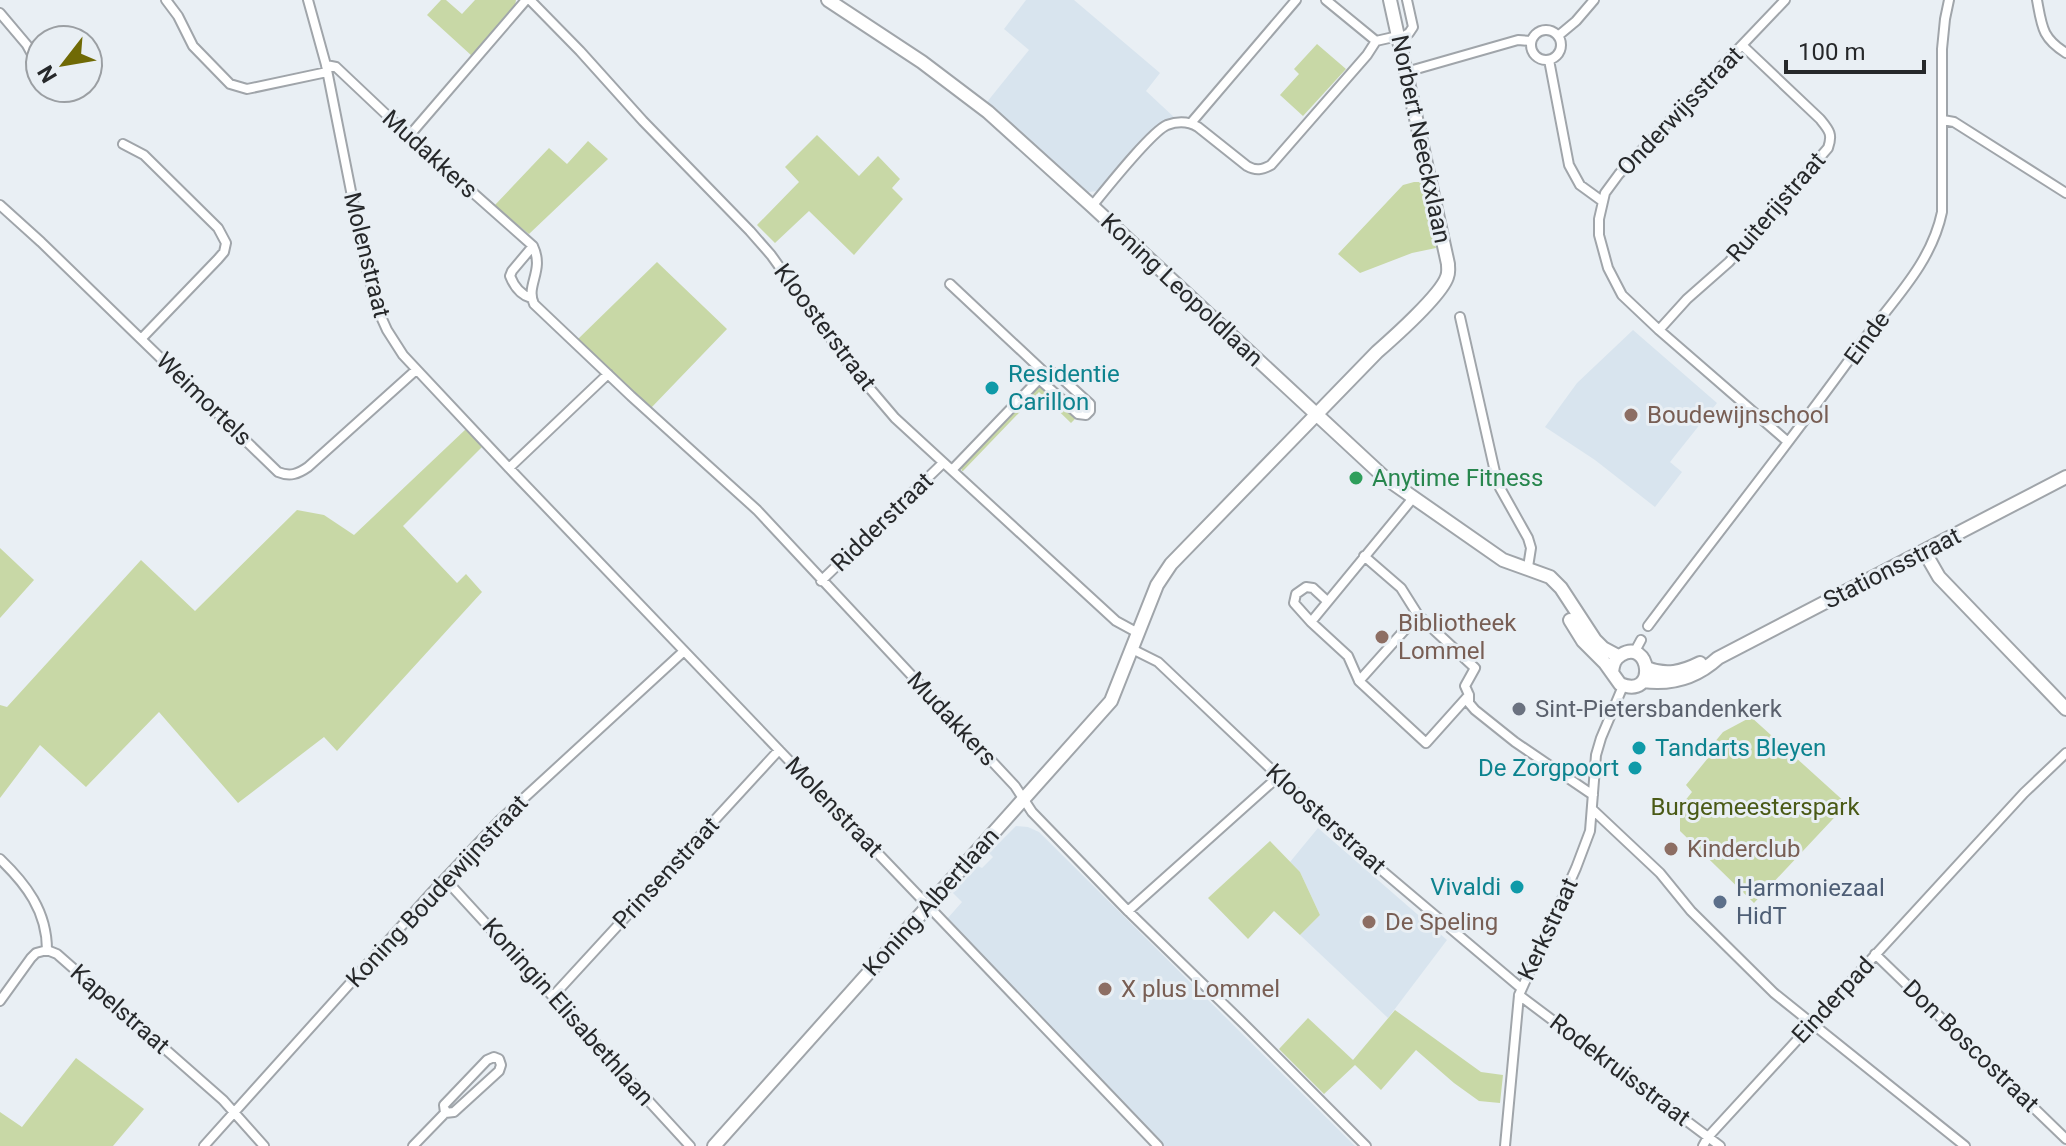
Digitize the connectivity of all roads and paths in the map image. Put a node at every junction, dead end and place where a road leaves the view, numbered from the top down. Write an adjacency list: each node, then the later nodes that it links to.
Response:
1 (166, 0): 23 (street)
2 (308, 0): 23 (street, Molenstraat)
3 (528, 0): 27 (street); 45 (street, Kloosterstraat)
4 (828, 0): 13 (main road, Koning Leopoldlaan)
5 (1296, 0): 26 (street)
6 (1326, 0): 18 (street)
7 (1390, 0): 16 (main road, Norbert Neeckxlaan)
8 (1407, 0): 16 (street)
9 (1594, 0): 15 (street)
10 (1785, 0): 20 (street, Onderwijsstraat)
11 (1949, 0): 25 (street, Einde)
12 (2037, 0): 21 (street)
13 (844, 4): 32 (main road, Koning Leopoldlaan)
14 (0, 13): 17 (street)
15 (1558, 36): 19 (street); 22 (street)
16 (1398, 38): 18 (street); 24 (main road, Norbert Neeckxlaan)
17 (24, 41)
18 (1376, 41): 26 (street)
19 (1531, 41): 22 (street); 24 (street)
20 (1743, 46): 30 (street, Onderwijsstraat); 38 (street, Ruiterijstraat)
21 (2066, 53)
22 (1549, 60): 30 (street)
23 (326, 68): 27 (street, Mudakkers); 40 (street, Molenstraat)
24 (1406, 72): 34 (main road, Norbert Neeckxlaan)
25 (1943, 120): 29 (street); 44 (street, Einde)
26 (1191, 123): 32 (street)
27 (409, 136): 33 (street, Mudakkers)
28 (123, 144): 39 (street)
29 (2066, 193)
30 (1602, 201): 38 (street, Onderwijsstraat)
31 (0, 205): 39 (street, Weimortels)
32 (1092, 206): 43 (main road, Koning Leopoldlaan)
33 (533, 246): 36 (street); 36 (street, Mudakkers)
34 (1447, 278): 43 (main road, Koning Albertlaan)
35 (950, 284): 42 (street)
36 (531, 298): 41 (street, Mudakkers)
37 (1460, 317): 52 (street)
38 (1659, 330): 44 (street, Onderwijsstraat)
39 (142, 338): 40 (street, Weimortels)
40 (416, 370): 46 (street, Molenstraat)
41 (608, 374): 46 (street); 53 (street, Mudakkers)
42 (1042, 376): 42 (street); 47 (street)
43 (1317, 416): 49 (main road, Koning Leopoldlaan); 59 (main road, Koning Albertlaan)
44 (1788, 442): 57 (street, Einde)
45 (943, 463): 47 (street, Kloosterstraat); 53 (street, Ridderstraat)
46 (509, 468): 62 (street, Molenstraat)
47 (952, 470): 59 (street, Kloosterstraat)
48 (2066, 477): 50 (main road, Stationsstraat)
49 (1413, 498): 51 (street); 52 (main road, Koning Leopoldlaan)
50 (1924, 551): 65 (main road, Stationsstraat); 72 (main road)
51 (1364, 556): 54 (street); 55 (street)
52 (1534, 570): 58 (main road)
53 (821, 581): 77 (street, Mudakkers)
54 (1327, 601): 56 (street); 56 (street)
55 (1418, 615): 68 (street); 71 (street)
56 (1311, 622): 68 (street)
57 (1648, 626)
58 (1579, 627): 64 (main road); 67 (main road)
59 (1138, 633): 61 (main road, Koning Albertlaan)
60 (1641, 640): 63 (street)
61 (1132, 649): 75 (street, Kloosterstraat); 77 (main road, Koning Albertlaan)
62 (684, 651): 73 (street, Molenstraat); 80 (street, Koning Boudewijnstraat)
63 (1634, 653): 64 (main road); 66 (main road)
64 (1618, 656): 67 (main road)
65 (1718, 658): 66 (main road, Stationsstraat); 69 (main road, Stationsstraat)
66 (1647, 668): 69 (main road)
67 (1612, 672): 70 (main road)
68 (1359, 681): 71 (street)
69 (1643, 681): 70 (main road)
70 (1623, 686): 76 (street, Kerkstraat)
71 (1469, 695): 76 (street)
72 (2066, 709)
73 (779, 750): 81 (street, Molenstraat); 86 (street, Prinsenstraat)
74 (2066, 753): 84 (street, Einderpad)
75 (1279, 776): 82 (street); 85 (street, Kloosterstraat)
76 (1593, 795): 78 (street, Kerkstraat)
77 (1023, 800): 81 (main road, Koning Albertlaan); 82 (street, Mudakkers)
78 (1593, 810): 85 (street, Kerkstraat); 88 (street)
79 (0, 859): 83 (street, Kapelstraat)
80 (445, 879): 86 (street, Koningin Elisabethlaan); 89 (street, Koning Boudewijnstraat)
81 (929, 905): 97 (main road, Koning Albertlaan); 98 (street, Molenstraat)
82 (1128, 911): 99 (street, Mudakkers)
83 (47, 950): 87 (street); 89 (street, Kapelstraat)
84 (1875, 954): 88 (street, Einderpad); 92 (street, Don Boscostraat)
85 (1520, 991): 91 (street, Rodekruisstraat); 100 (street, Kerkstraat)
86 (554, 995): 96 (street, Koningin Elisabethlaan)
87 (0, 1001)
88 (1811, 1023): 91 (street, Einderpad); 103 (street)
89 (234, 1112): 93 (street, Koning Boudewijnstraat); 94 (street, Kapelstraat)
90 (445, 1113): 90 (street); 95 (street)
91 (1708, 1137): 101 (street, Einderpad); 102 (street, Rodekruisstraat)
92 (2066, 1139)
93 (204, 1146)
94 (264, 1146)
95 (413, 1146)
96 (690, 1146)
97 (714, 1146)
98 (1158, 1146)
99 (1366, 1146)
100 (1505, 1146)
101 (1703, 1146)
102 (1720, 1146)
103 (1965, 1146)

